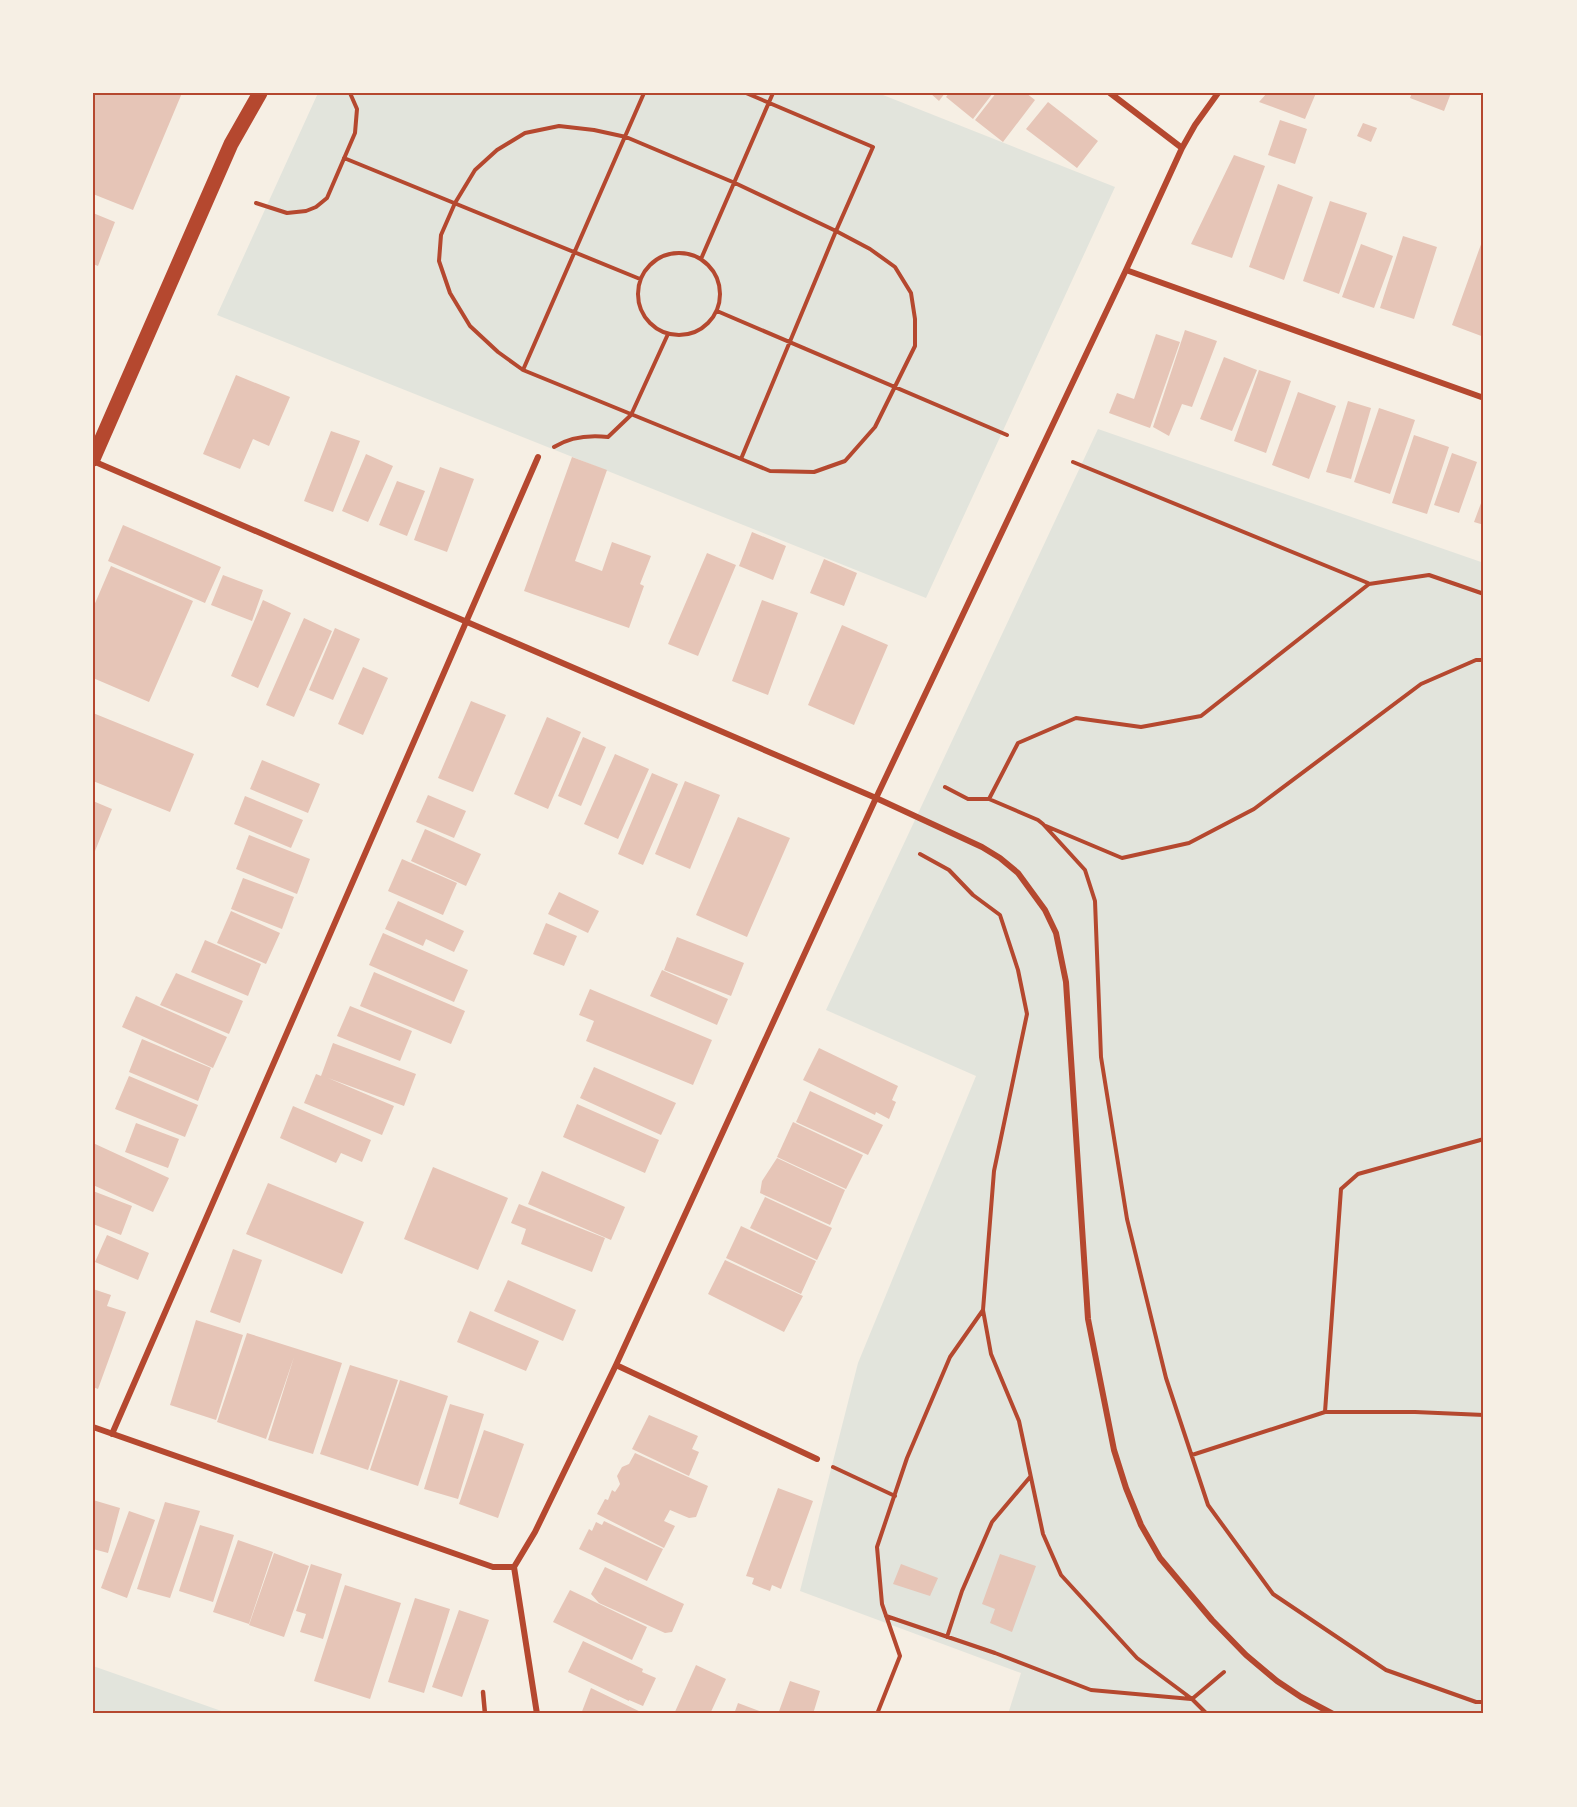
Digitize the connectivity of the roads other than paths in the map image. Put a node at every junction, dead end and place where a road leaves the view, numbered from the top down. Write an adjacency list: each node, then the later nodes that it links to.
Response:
1 (260, 93): 8 (main road)
2 (1110, 93): 4 (street)
3 (1218, 93): 4 (street)
4 (1182, 148): 5 (street)
5 (1126, 270): 6 (street); 10 (street)
6 (1484, 398)
7 (538, 457): 9 (street)
8 (93, 460): 9 (street)
9 (467, 623): 10 (street); 13 (street)
10 (876, 798): 11 (street); 19 (street)
11 (616, 1365): 14 (street); 15 (street)
12 (93, 1427): 13 (street)
13 (112, 1434): 15 (street)
14 (817, 1459)
15 (514, 1567): 18 (street)
16 (483, 1692): 17 (lane)
17 (485, 1714)
18 (537, 1714)
19 (1333, 1714)

